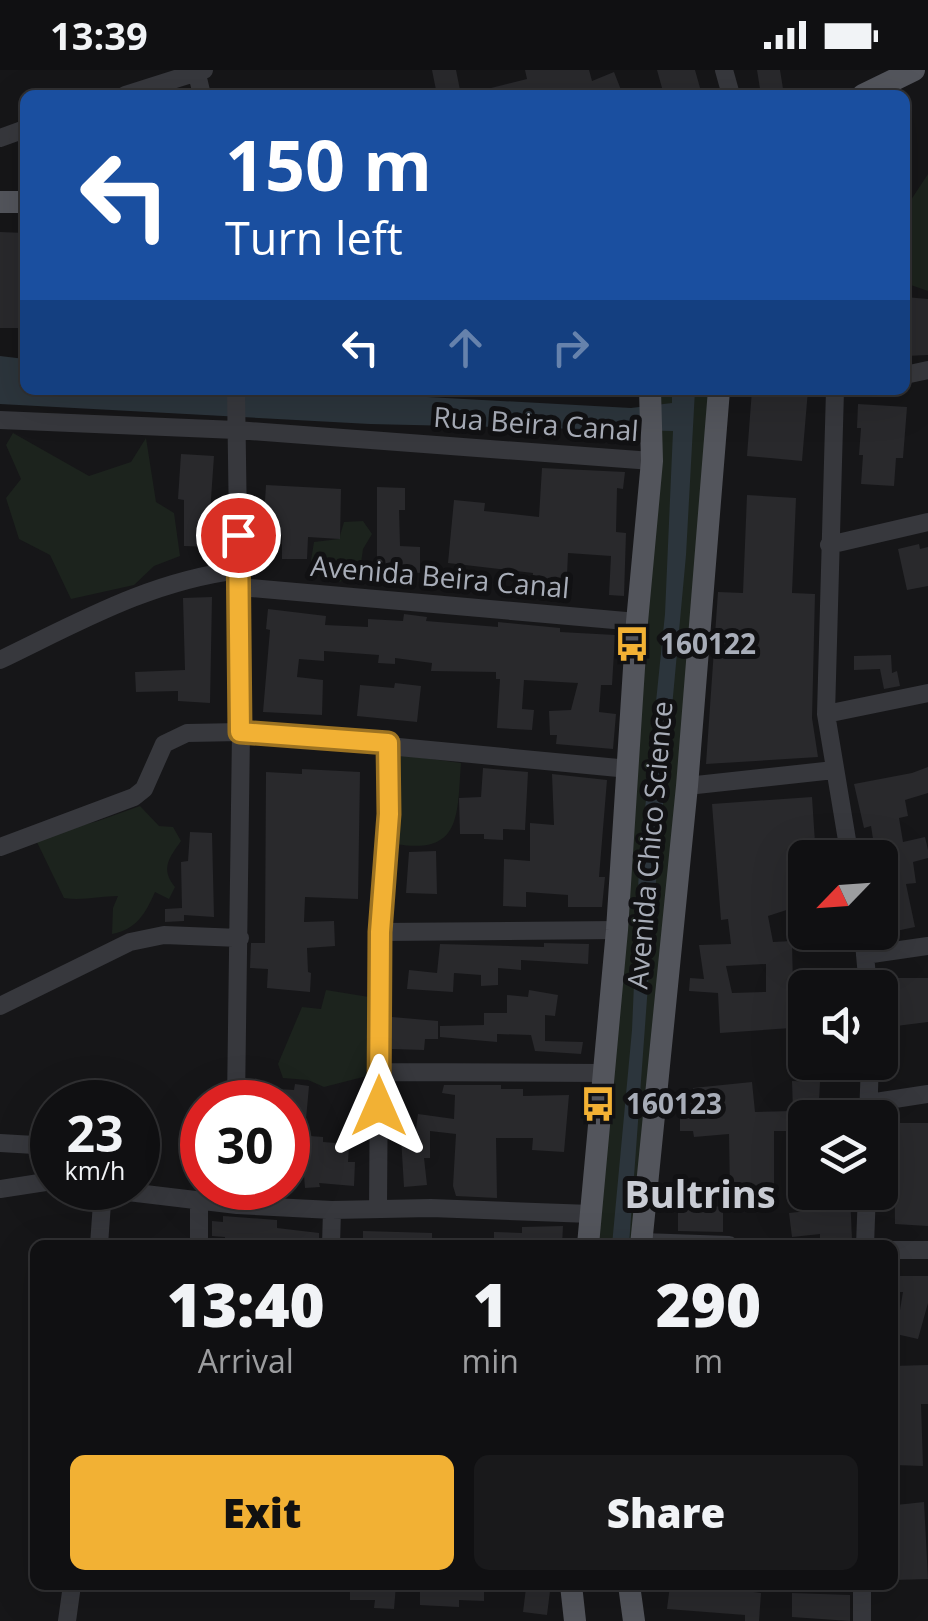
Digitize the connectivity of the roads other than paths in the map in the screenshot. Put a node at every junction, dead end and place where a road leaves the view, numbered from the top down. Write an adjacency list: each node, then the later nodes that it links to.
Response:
1 (914, 70): 4 (main road)
2 (199, 71): 3 (street)
3 (140, 90)
4 (873, 90)
5 (236, 395): 10 (street)
6 (718, 395): 23 (main road, Avenida Chico Science)
7 (837, 395): 13 (street)
8 (651, 397): 11 (main road, Avenida Chico Science)
9 (0, 420): 10 (street, Rua Beira Canal)
10 (236, 426): 11 (street, Rua Beira Canal); 14 (street)
11 (652, 460): 15 (main road, Avenida Chico Science)
12 (928, 522): 13 (street)
13 (828, 545): 18 (street)
14 (239, 578): 15 (street, Avenida Beira Canal); 16 (street, Avenida Beira Canal); 19 (street)
15 (637, 622): 21 (main road, Avenida Chico Science)
16 (0, 660)
17 (928, 693): 18 (street)
18 (826, 714): 22 (street)
19 (240, 732): 20 (street); 25 (street); 28 (street)
20 (388, 743): 21 (street); 27 (street)
21 (629, 769): 26 (main road, Avenida Chico Science)
22 (834, 770): 23 (street); 24 (street)
23 (687, 786): 54 (main road, Avenida Chico Science)
24 (847, 840)
25 (0, 846)
26 (616, 930): 27 (street); 35 (main road, Avenida Chico Science)
27 (380, 932): 34 (street)
28 (240, 938): 33 (street); 36 (street)
29 (928, 946): 31 (street)
30 (864, 950): 31 (street)
31 (865, 956): 32 (street)
32 (866, 970)
33 (0, 1006)
34 (379, 1072): 35 (street); 44 (street)
35 (602, 1073): 49 (main road, Avenida Chico Science)
36 (237, 1080)
37 (928, 1094): 38 (street)
38 (898, 1102)
39 (0, 1143): 40 (street)
40 (30, 1145)
41 (30, 1184): 42 (street)
42 (0, 1189)
43 (310, 1207): 47 (street)
44 (378, 1208): 47 (street); 49 (street)
45 (101, 1210): 50 (street)
46 (199, 1210): 51 (street)
47 (332, 1210): 52 (street)
48 (866, 1210): 55 (street)
49 (590, 1214): 53 (main road, Avenida Chico Science)
50 (99, 1240)
51 (198, 1240)
52 (331, 1240)
53 (588, 1240)
54 (641, 1240)
55 (865, 1240)
56 (898, 1250): 57 (street)
57 (928, 1250)
58 (71, 1590): 62 (street)
59 (572, 1590): 63 (main road)
60 (630, 1590): 64 (main road)
61 (862, 1590): 65 (street)
62 (67, 1621)
63 (575, 1621)
64 (634, 1621)
65 (862, 1621)

